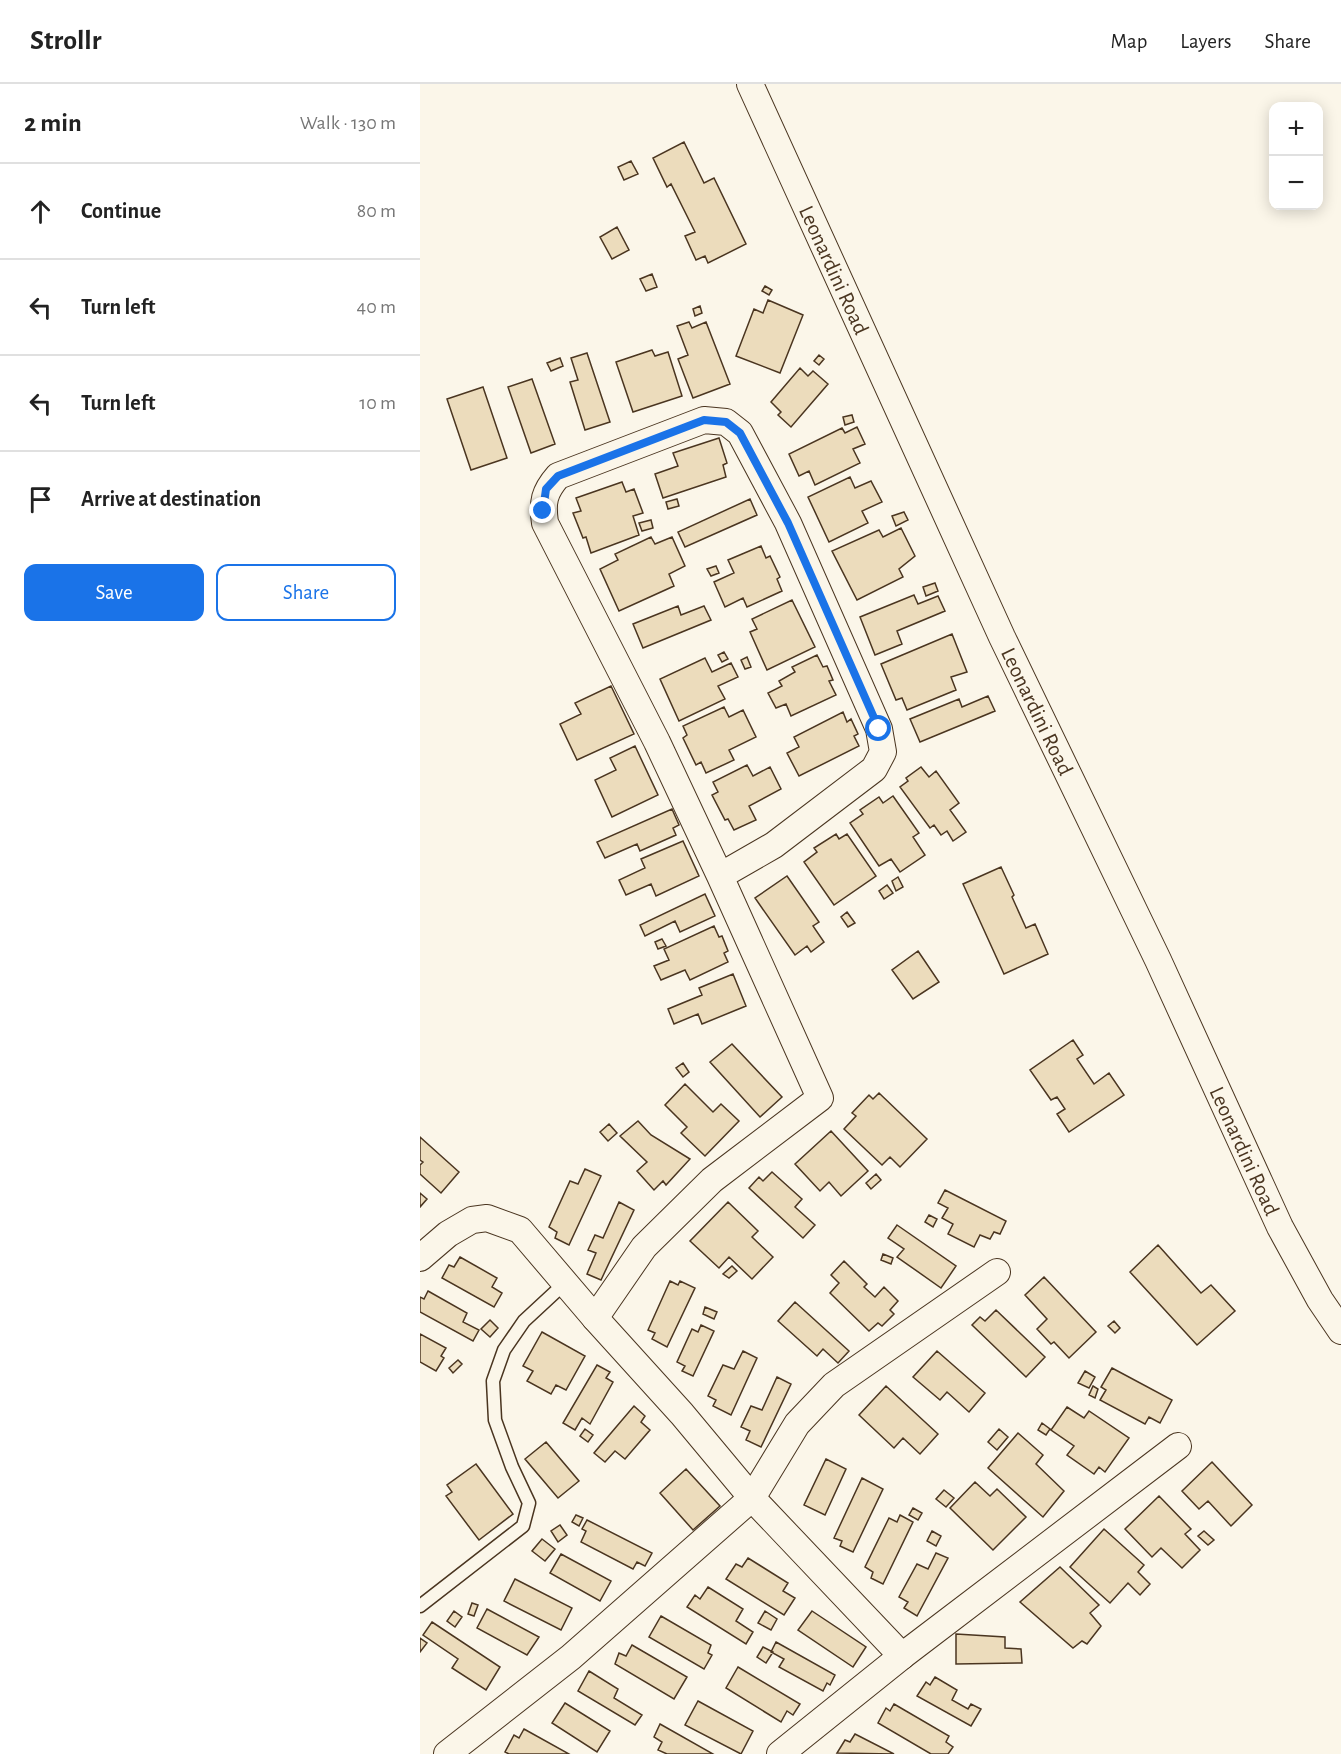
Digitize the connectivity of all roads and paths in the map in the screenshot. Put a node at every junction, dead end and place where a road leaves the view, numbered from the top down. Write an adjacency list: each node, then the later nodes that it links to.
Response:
1 (750, 84): 7 (street, Leonardini Road)
2 (720, 876): 2 (street); 6 (street)
3 (420, 1258): 5 (street)
4 (997, 1272): 9 (street)
5 (565, 1283): 6 (street); 10 (lane)
6 (596, 1318): 9 (street)
7 (1341, 1331)
8 (1178, 1446): 11 (street)
9 (752, 1498): 11 (street); 12 (street)
10 (420, 1606)
11 (902, 1656): 13 (street)
12 (447, 1754)
13 (780, 1754)

